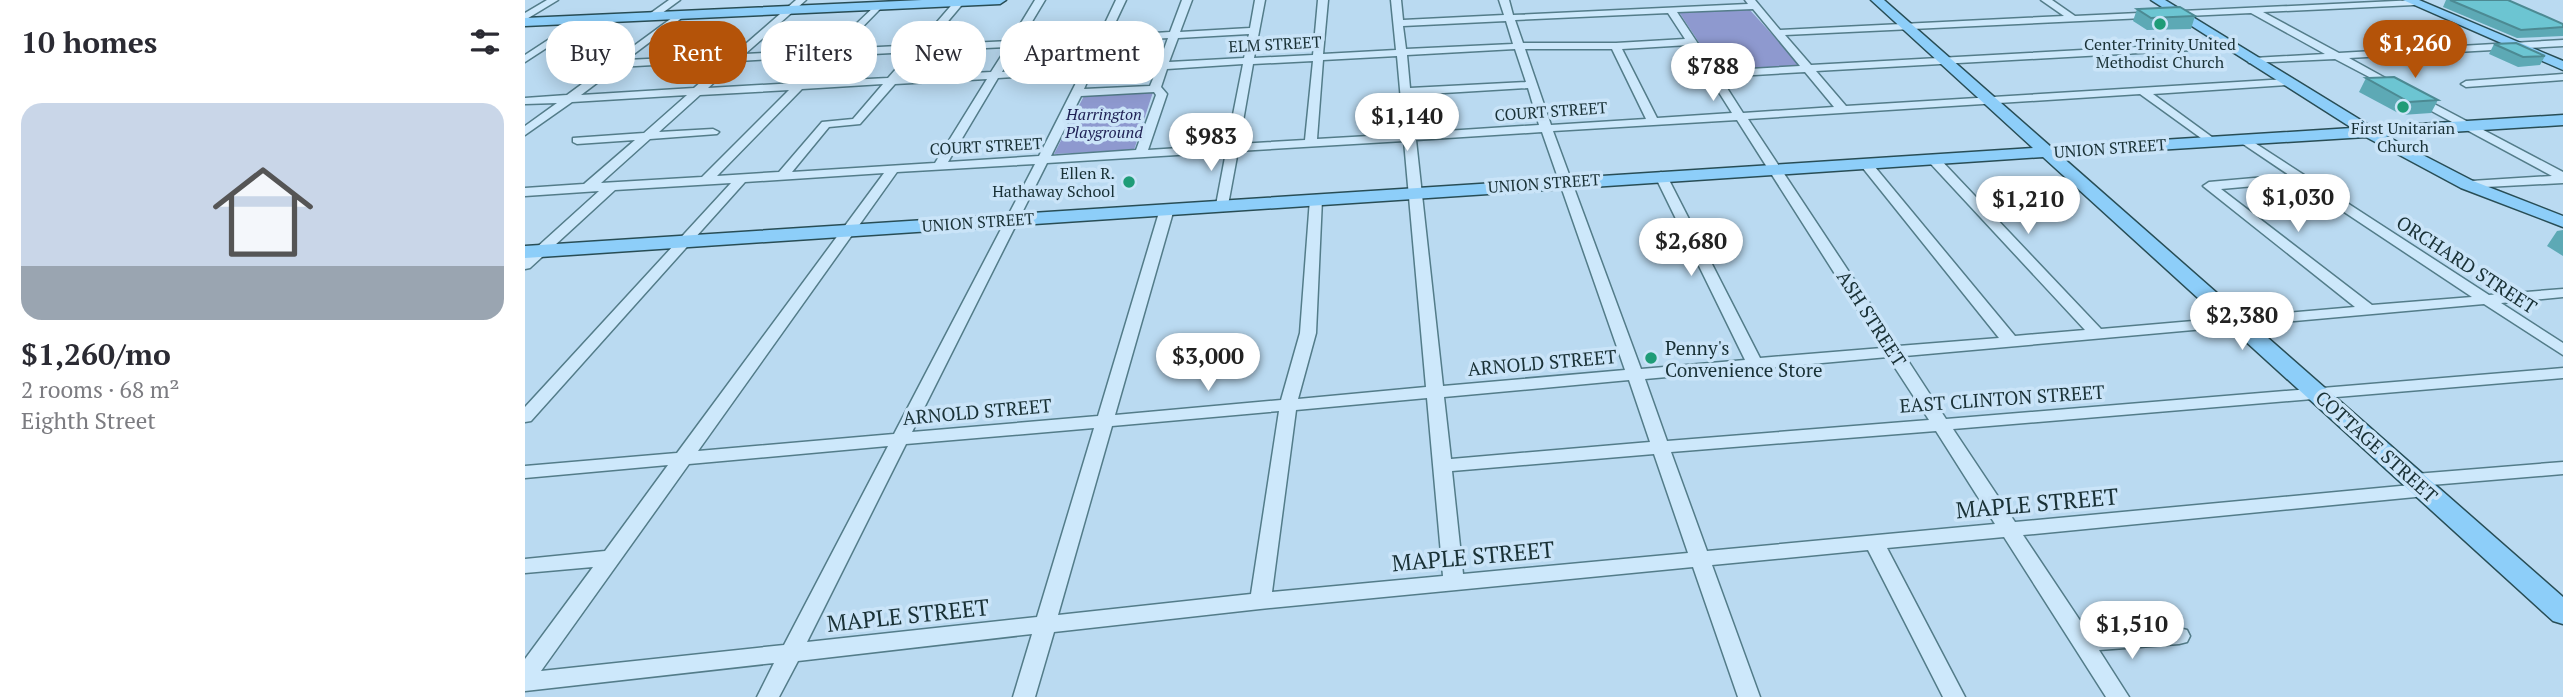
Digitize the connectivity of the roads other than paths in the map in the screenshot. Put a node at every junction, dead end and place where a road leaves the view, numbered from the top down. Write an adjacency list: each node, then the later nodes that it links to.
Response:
1 (554, 0): 31 (street)
2 (675, 0): 27 (street)
3 (801, 0): 21 (street)
4 (1000, 0): 16 (main road)
5 (1040, 0): 34 (street)
6 (1121, 0): 35 (street)
7 (1187, 0): 40 (street)
8 (1260, 0): 38 (street)
9 (1323, 0): 52 (street)
10 (1396, 0): 36 (street)
11 (1504, 0): 29 (street)
12 (1598, 0): 24 (street)
13 (1877, 0): 37 (main road, COTTAGE STREET)
14 (2046, 0): 30 (street)
15 (2157, 0): 25 (main road)
16 (961, 1): 20 (main road); 33 (street)
17 (2411, 1): 18 (main road); 23 (street); 48 (main road)
18 (2441, 1)
19 (1752, 3): 22 (street); 39 (street)
20 (875, 4): 21 (main road); 32 (street)
21 (790, 10): 26 (main road); 45 (street)
22 (1671, 10): 24 (street); 42 (street, ASH STREET)
23 (2252, 10): 25 (street); 51 (street)
24 (1605, 14): 29 (street)
25 (2179, 14): 30 (street); 44 (main road)
26 (680, 15): 27 (main road); 49 (street)
27 (651, 17): 28 (main road)
28 (586, 19): 31 (main road); 53 (street)
29 (1510, 19): 36 (street); 46 (street)
30 (2074, 19): 37 (street)
31 (525, 20)
32 (860, 21)
33 (944, 21)
34 (1027, 21)
35 (1111, 21)
36 (1398, 23): 50 (street)
37 (1909, 27): 39 (street); 55 (main road, COTTAGE STREET)
38 (1255, 31): 40 (street); 54 (street)
39 (1777, 33): 61 (street)
40 (1175, 35): 41 (street); 57 (street)
41 (1164, 36)
42 (1692, 43): 47 (street, ELM STREET); 62 (street, ASH STREET)
43 (2563, 43): 48 (street)
44 (2229, 45): 55 (street); 56 (main road)
45 (747, 46)
46 (1518, 46): 47 (street, ELM STREET); 50 (street, ELM STREET); 75 (street)
47 (1615, 46): 88 (street)
48 (2517, 46): 51 (street); 60 (main road)
49 (635, 49)
50 (1401, 53): 52 (street, ELM STREET); 80 (street)
51 (2337, 56): 56 (street); 89 (street)
52 (1318, 58): 54 (street, ELM STREET); 98 (street)
53 (525, 59)
54 (1249, 61): 59 (street, ELM STREET); 100 (street)
55 (1947, 61): 61 (street); 83 (main road, COTTAGE STREET)
56 (2253, 61): 68 (main road)
57 (1164, 63)
58 (1000, 66): 64 (street)
59 (1164, 66)
60 (2563, 66)
61 (1807, 69): 62 (street); 85 (street)
62 (1715, 74): 86 (street, ASH STREET)
63 (986, 76): 64 (street, ELM STREET)
64 (994, 76): 65 (street, ELM STREET); 106 (street)
65 (1000, 76)
66 (2563, 77): 74 (street)
67 (891, 82): 76 (street, ELM STREET); 109 (street)
68 (2287, 82): 78 (street, COURT STREET); 93 (main road)
69 (590, 84): 82 (street)
70 (704, 84): 79 (street)
71 (801, 84): 76 (street)
72 (1082, 84): 81 (street)
73 (1157, 84): 77 (street)
74 (2466, 84)
75 (1531, 85): 80 (street); 90 (street)
76 (798, 87): 79 (street, ELM STREET); 114 (street)
77 (1155, 89): 81 (street); 102 (street)
78 (2143, 91): 83 (street, COURT STREET); 99 (street)
79 (695, 92): 82 (street, ELM STREET); 94 (street)
80 (1405, 92): 95 (street)
81 (1077, 93): 103 (street)
82 (571, 99): 84 (street, ELM STREET); 91 (street)
83 (1990, 99): 85 (street, COURT STREET); 101 (main road, COTTAGE STREET)
84 (525, 101)
85 (1842, 109): 86 (street, COURT STREET)
86 (1738, 115): 88 (street, COURT STREET); 108 (street, ASH STREET)
87 (2563, 120): 89 (main road, UNION STREET)
88 (1653, 121): 90 (street, COURT STREET)
89 (2468, 126): 93 (main road, UNION STREET); 113 (street)
90 (1546, 127): 95 (street, COURT STREET); 115 (street)
91 (525, 132)
92 (713, 132): 94 (street)
93 (2372, 133): 97 (main road, UNION STREET); 116 (main road)
94 (645, 136): 96 (street); 118 (street)
95 (1409, 136): 98 (street, COURT STREET); 120 (street)
96 (577, 140)
97 (2244, 141): 99 (main road, UNION STREET); 112 (street, ORCHARD STREET)
98 (1311, 142): 100 (street, COURT STREET)
99 (2212, 142): 101 (main road, UNION STREET)
100 (1234, 147): 102 (street, COURT STREET); 122 (street)
101 (2049, 152): 104 (main road, UNION STREET); 133 (main road, COTTAGE STREET)
102 (1141, 153): 103 (street, COURT STREET)
103 (1042, 159): 106 (street, COURT STREET); 124 (street)
104 (1934, 160): 105 (main road, UNION STREET); 134 (street)
105 (1866, 164): 108 (main road, UNION STREET); 135 (street)
106 (940, 165): 107 (street, COURT STREET)
107 (894, 168): 109 (street, COURT STREET); 126 (street)
108 (1774, 169): 110 (main road, UNION STREET); 137 (street, ASH STREET)
109 (783, 175): 111 (street, COURT STREET)
110 (1661, 176): 115 (main road, UNION STREET); 138 (street)
111 (743, 177): 114 (street, COURT STREET); 127 (street)
112 (2300, 178): 131 (street, ORCHARD STREET); 132 (street)
113 (2563, 178): 116 (street)
114 (707, 179): 117 (street, COURT STREET)
115 (1563, 182): 120 (main road, UNION STREET); 140 (street)
116 (2471, 185): 125 (main road)
117 (612, 186): 118 (street, COURT STREET); 128 (street)
118 (588, 188): 119 (street, COURT STREET)
119 (525, 192)
120 (1415, 192): 121 (main road, UNION STREET); 141 (street)
121 (1317, 199): 122 (main road, UNION STREET); 143 (street)
122 (1221, 205): 123 (main road, UNION STREET)
123 (1167, 209): 124 (main road, UNION STREET); 145 (street)
124 (1013, 219): 126 (main road, UNION STREET); 147 (street)
125 (2563, 222)
126 (849, 230): 127 (main road, UNION STREET); 149 (street)
127 (683, 242): 128 (main road, UNION STREET); 144 (street)
128 (533, 252): 129 (street)
129 (525, 265)
130 (2563, 293): 131 (street, ARNOLD STREET)
131 (2487, 300): 132 (street, ARNOLD STREET); 136 (street, ORCHARD STREET)
132 (2370, 311): 133 (street, ARNOLD STREET)
133 (2239, 322): 134 (street, ARNOLD STREET); 142 (main road, COTTAGE STREET)
134 (2098, 335): 135 (street, ARNOLD STREET)
135 (2012, 343): 137 (street, ARNOLD STREET)
136 (2563, 351)
137 (1893, 352): 138 (street, ARNOLD STREET); 146 (street, ASH STREET)
138 (1755, 364): 140 (street, ARNOLD STREET)
139 (2563, 373): 142 (street, EAST CLINTON STREET)
140 (1635, 375): 141 (street, ARNOLD STREET); 148 (street)
141 (1436, 392): 143 (street, ARNOLD STREET); 150 (street)
142 (2318, 394): 146 (street, EAST CLINTON STREET); 153 (main road, COTTAGE STREET)
143 (1288, 405): 145 (street, ARNOLD STREET); 160 (street)
144 (525, 416)
145 (1105, 421): 147 (street, ARNOLD STREET); 162 (street)
146 (1941, 423): 148 (street, EAST CLINTON STREET); 154 (street, ASH STREET)
147 (900, 439): 149 (street, ARNOLD STREET); 165 (street)
148 (1661, 446): 150 (street, EAST CLINTON STREET); 157 (street)
149 (683, 458): 152 (street, ARNOLD STREET); 156 (street)
150 (1444, 467): 159 (street)
151 (2563, 468): 153 (street, MAPLE STREET)
152 (525, 472)
153 (2421, 485): 154 (street, MAPLE STREET); 161 (main road, COTTAGE STREET)
154 (2011, 530): 155 (street, MAPLE STREET); 164 (street, ASH STREET)
155 (1874, 542): 157 (street, MAPLE STREET); 171 (street)
156 (610, 558): 158 (street); 166 (street)
157 (1701, 559): 159 (street, MAPLE STREET); 170 (street)
158 (525, 566)
159 (1454, 582): 160 (street, MAPLE STREET)
160 (1260, 601): 162 (street, MAPLE STREET)
161 (2563, 613)
162 (1045, 625): 165 (street, MAPLE STREET); 169 (street)
163 (2179, 636): 164 (street)
164 (2082, 643): 172 (street, ASH STREET)
165 (790, 653): 167 (street, MAPLE STREET); 168 (street)
166 (525, 676)
167 (525, 682)
168 (768, 697)
169 (1024, 697)
170 (1749, 697)
171 (1954, 697)
172 (2118, 697)

